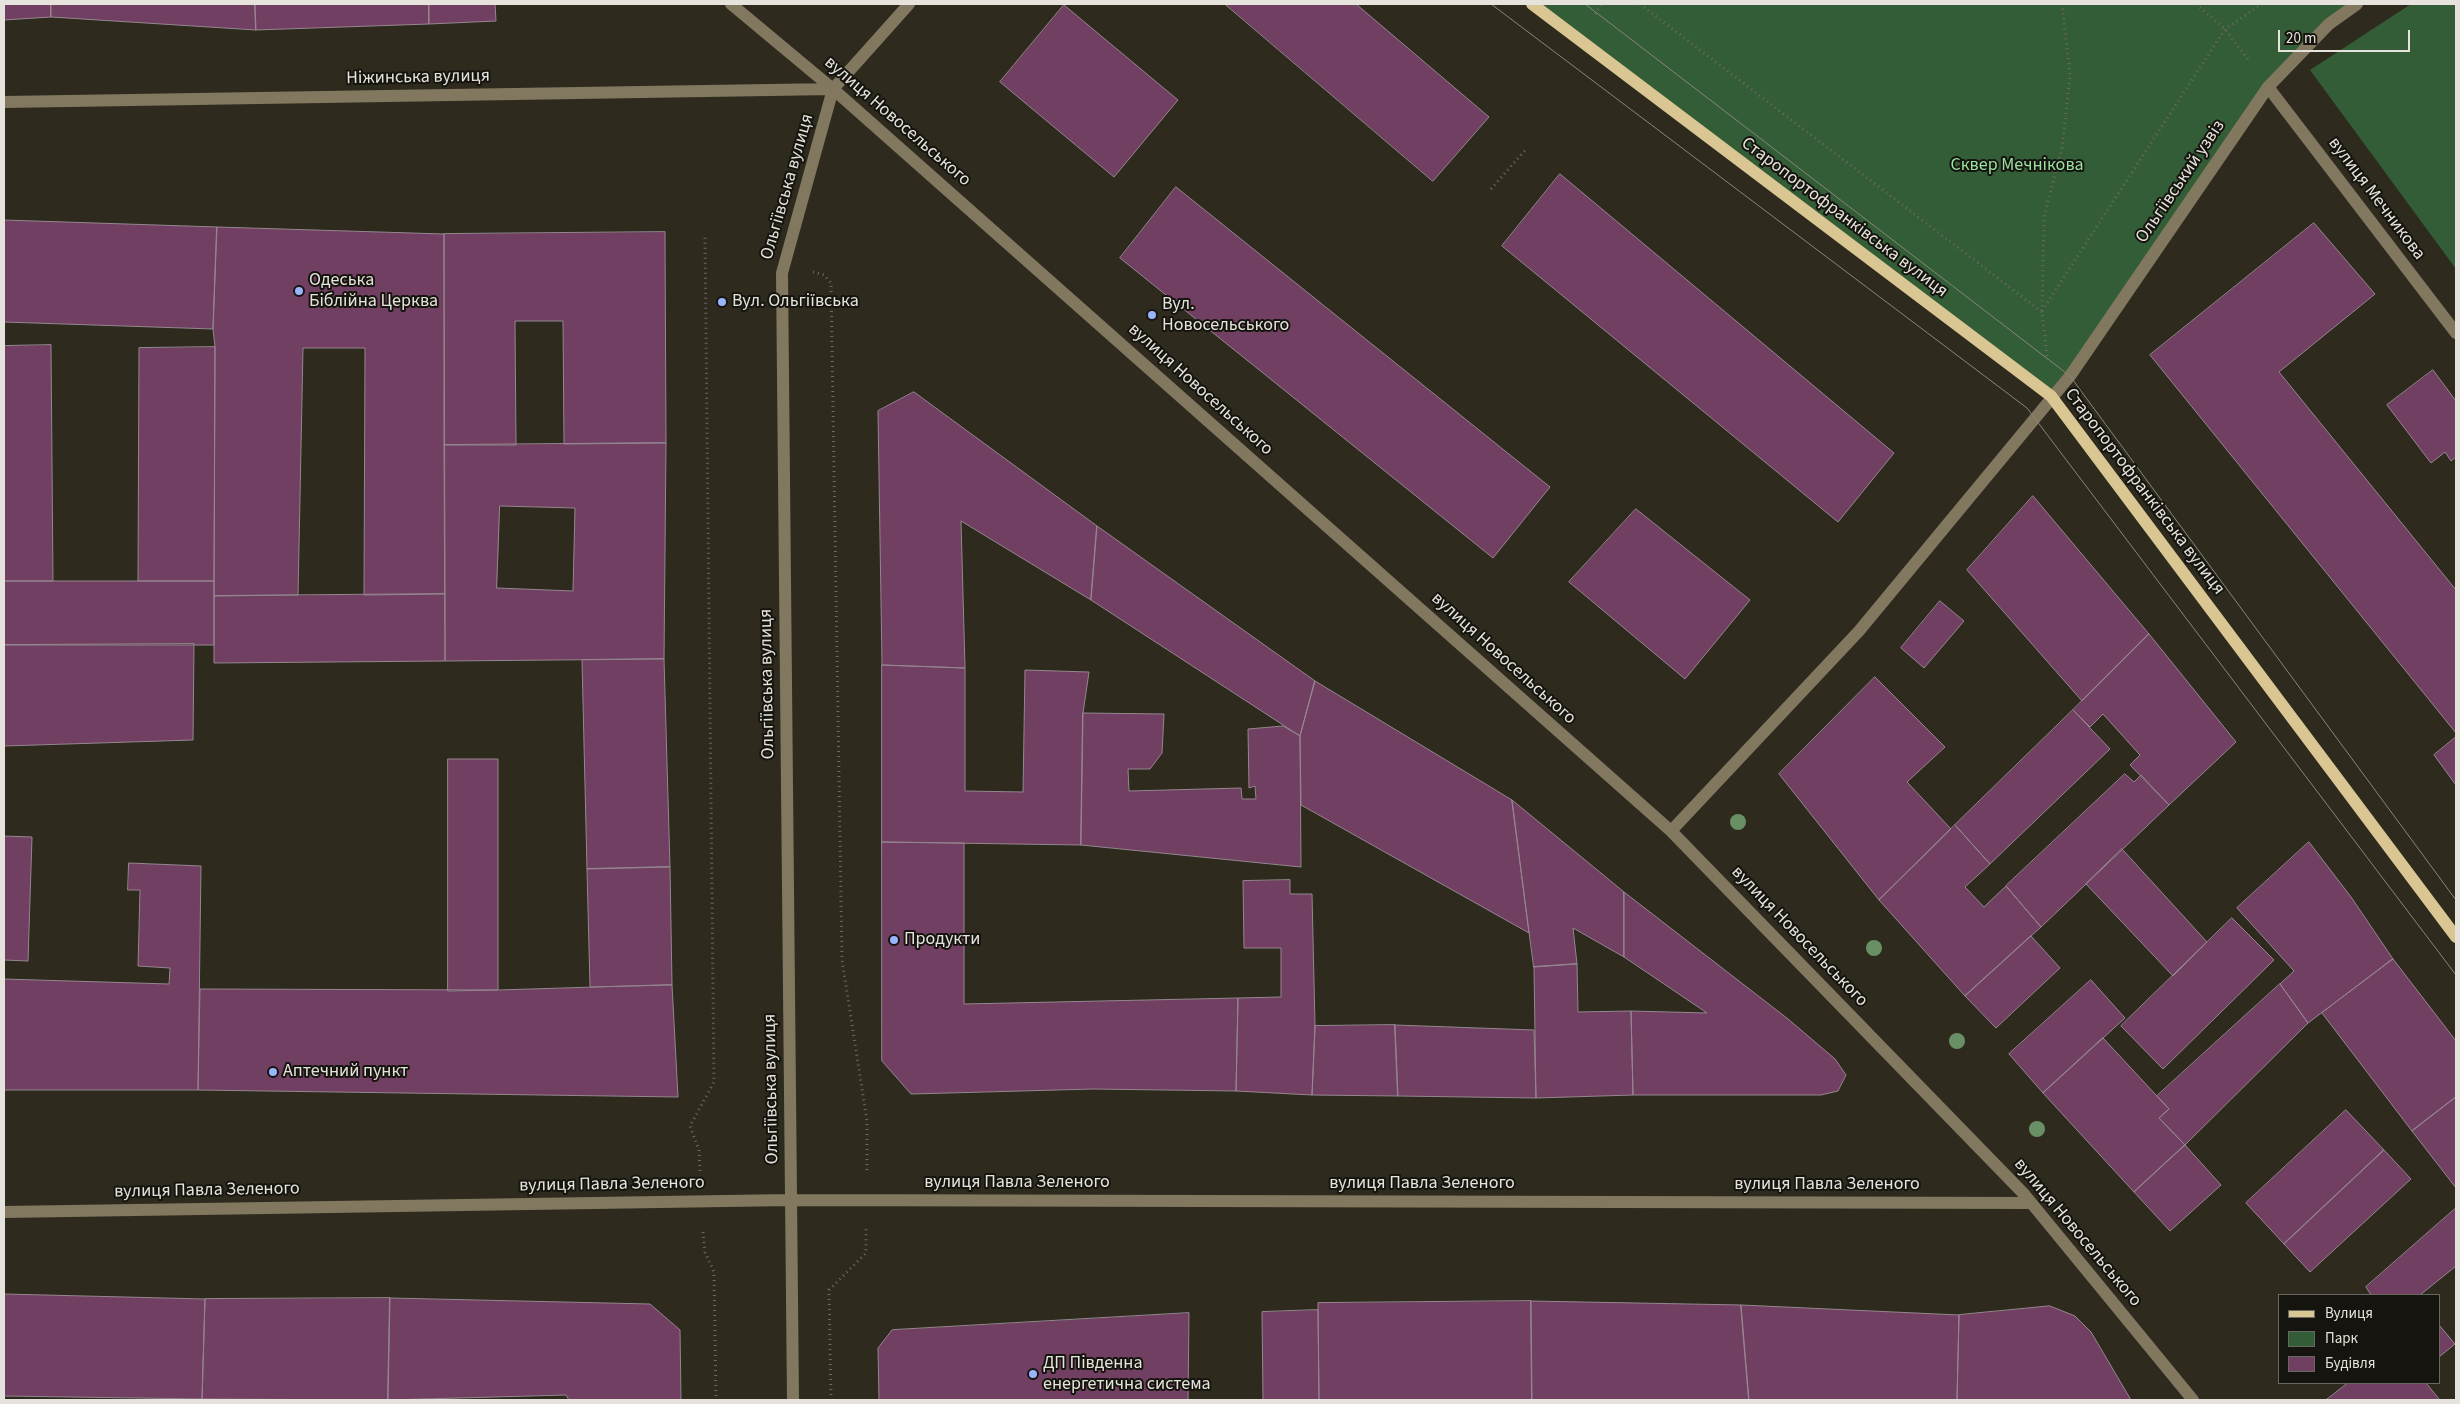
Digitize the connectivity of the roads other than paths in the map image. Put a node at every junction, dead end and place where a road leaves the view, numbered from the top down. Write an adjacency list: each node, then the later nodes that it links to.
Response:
1 (731, 4): 6 (street, вулиця Новосельського)
2 (910, 4): 6 (street, Ольгіївська вулиця)
3 (1532, 4): 9 (main road, Старопортофранківська вулиця)
4 (2357, 4): 5 (street, Ольгіївський узвіз)
5 (2268, 87): 8 (street, вулиця Мечникова); 9 (street, Ольгіївський узвіз)
6 (833, 89): 7 (street, Ніжинська вулиця); 10 (street, вулиця Новосельського); 12 (street, Ольгіївська вулиця)
7 (4, 102)
8 (2456, 333)
9 (2051, 396): 10 (street, Ольгіївський узвіз); 11 (main road, Старопортофранківська вулиця)
10 (1671, 831): 13 (street, вулиця Новосельського)
11 (2456, 937)
12 (791, 1200): 13 (street, вулиця Павла Зеленого); 14 (street, вулиця Павла Зеленого); 15 (street, Ольгіївська вулиця)
13 (2031, 1203): 16 (street, вулиця Новосельського)
14 (4, 1212)
15 (792, 1400)
16 (2193, 1400)

